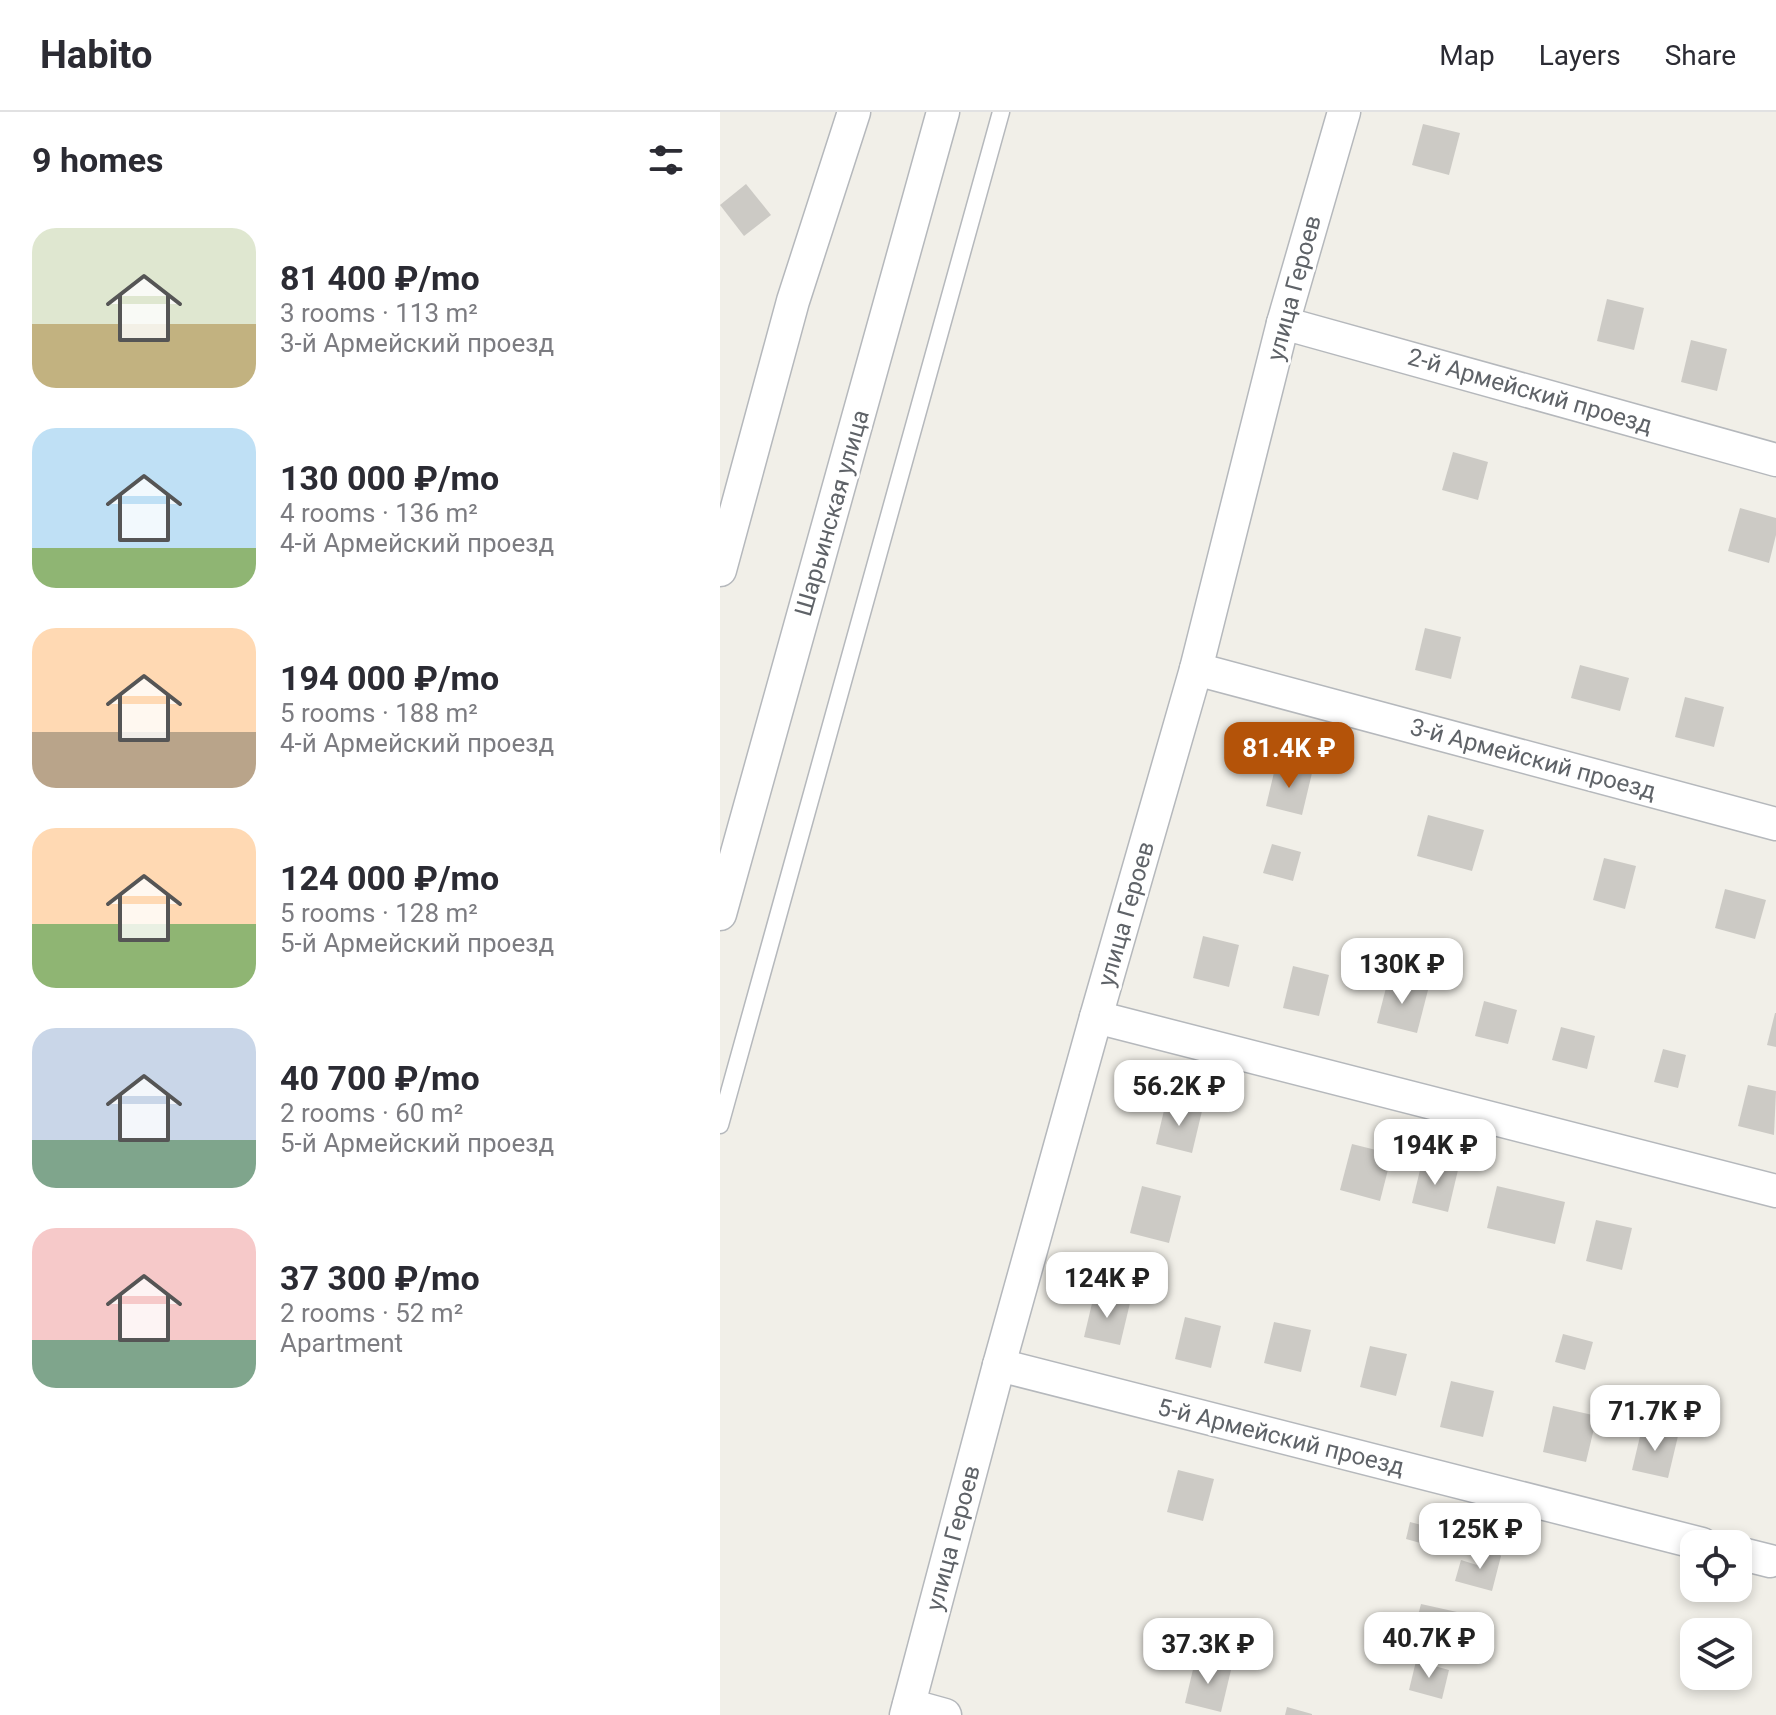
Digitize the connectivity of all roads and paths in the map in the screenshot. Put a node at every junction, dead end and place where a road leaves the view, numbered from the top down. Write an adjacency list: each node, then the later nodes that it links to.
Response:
1 (854, 112): 7 (street)
2 (943, 112): 10 (street, Шарьинская улица)
3 (1001, 112): 12 (lane)
4 (1344, 112): 5 (street, улица Героев)
5 (1283, 323): 6 (street, 2-й Армейский проезд); 8 (street, улица Героев)
6 (1776, 460)
7 (720, 570)
8 (1196, 669): 9 (street, 3-й Армейский проезд); 11 (street, улица Героев)
9 (1776, 824)
10 (720, 914)
11 (1096, 1017): 13 (street); 14 (street, улица Героев)
12 (720, 1125)
13 (1776, 1191)
14 (999, 1365): 15 (street, 5-й Армейский проезд); 18 (street, улица Героев)
15 (1680, 1538)
16 (1752, 1554): 17 (street)
17 (1773, 1556)
18 (908, 1710): 19 (street)
19 (945, 1715)

